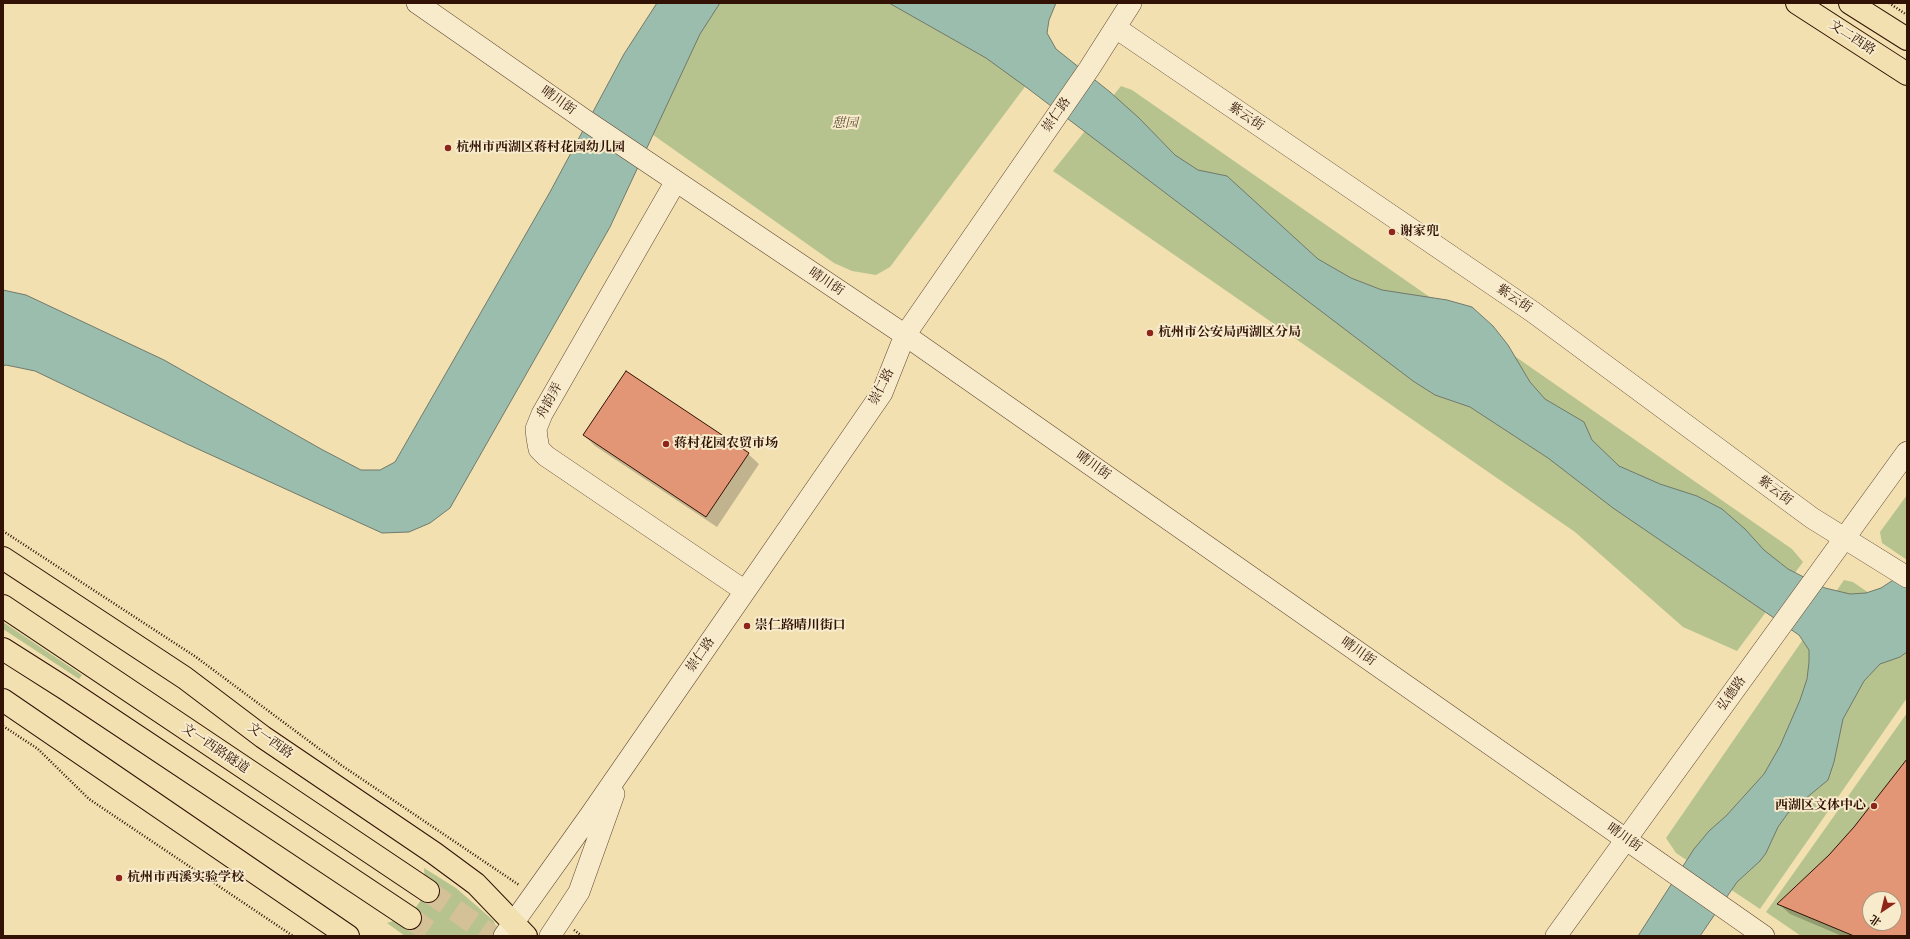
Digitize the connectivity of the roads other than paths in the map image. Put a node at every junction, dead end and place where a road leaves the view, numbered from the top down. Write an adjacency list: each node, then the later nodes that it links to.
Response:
1 (417, 3): 8 (street, 晴川街)
2 (1131, 3): 5 (street, 崇仁路)
3 (1797, 3): 7 (main road, 文二西路)
4 (1850, 3): 6 (main road)
5 (1116, 28): 9 (street, 崇仁路); 11 (street, 紫云街)
6 (1907, 39)
7 (1907, 74)
8 (676, 181): 9 (street, 晴川街); 14 (street, 舟韵弄)
9 (906, 335): 14 (street, 崇仁路); 19 (street, 晴川街)
10 (1907, 452): 11 (street, 弘德路)
11 (1844, 538): 13 (street, 紫云街); 19 (street, 弘德路)
12 (3, 558): 22 (main road, 文一西路)
13 (1907, 577)
14 (745, 591): 18 (street, 崇仁路)
15 (3, 606): 20 (main road, 文一西路隧道)
16 (3, 649): 21 (main road)
17 (3, 700): 23 (main road)
18 (624, 766): 22 (street, 崇仁路); 24 (street, 崇仁路)
19 (1626, 839): 25 (street, 弘德路); 26 (street, 晴川街)
20 (428, 891)
21 (410, 918)
22 (514, 931)
23 (348, 936)
24 (550, 936)
25 (1556, 936)
26 (1764, 936)

